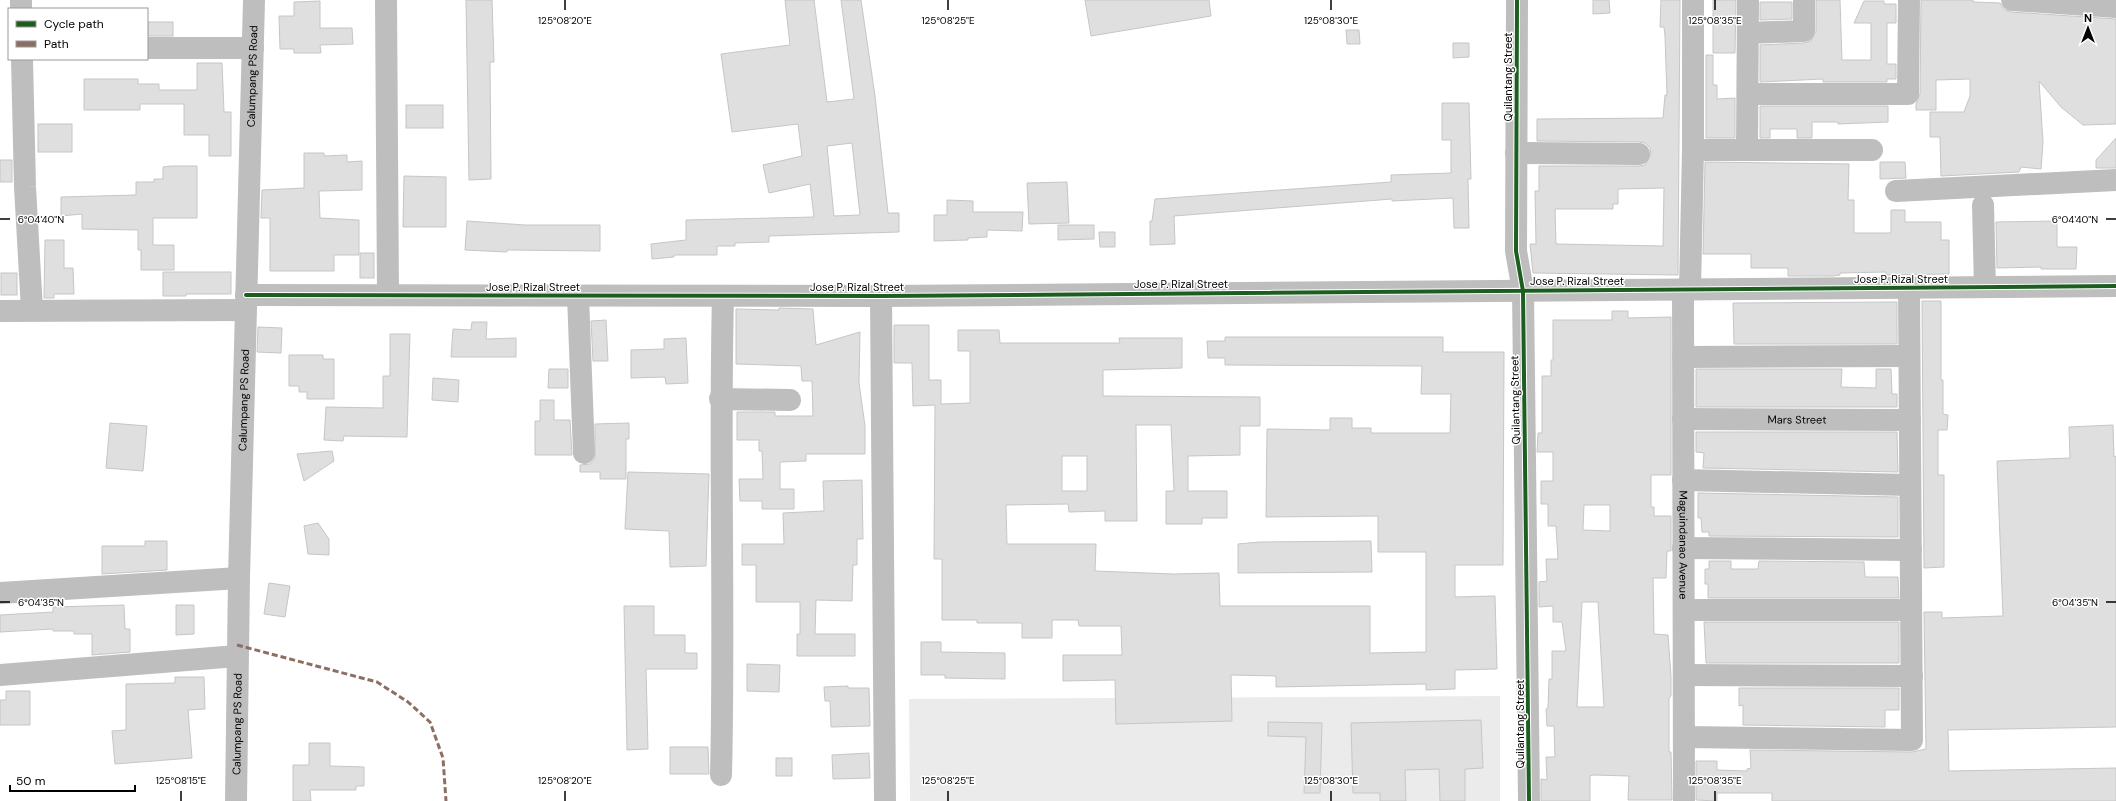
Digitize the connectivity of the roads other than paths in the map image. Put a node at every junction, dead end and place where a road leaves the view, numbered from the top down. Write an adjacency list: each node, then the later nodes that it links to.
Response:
1 (254, 0): 12 (street, Calumpang PS Road)
2 (386, 0): 28 (street)
3 (1517, 0): 18 (street, Quilantang Street)
4 (1693, 0): 15 (street, Maguindanao Avenue)
5 (1748, 0): 10 (street)
6 (1804, 0): 10 (street)
7 (1909, 0): 14 (street)
8 (2012, 0): 9 (street)
9 (2116, 6)
10 (1748, 33): 14 (street)
11 (148, 48): 12 (street)
12 (253, 48): 32 (street, Calumpang PS Road)
13 (22, 60): 33 (street)
14 (1748, 94): 16 (street)
15 (1693, 150): 16 (street); 26 (street, Maguindanao Avenue)
16 (1747, 150): 17 (street)
17 (1872, 150)
18 (1516, 153): 19 (street); 27 (street, Quilantang Street)
19 (1639, 154)
20 (2116, 180): 21 (street)
21 (1896, 191)
22 (1983, 205): 24 (street)
23 (2116, 286): 24 (street, Jose P. Rizal Street)
24 (1985, 287): 25 (street, Jose P. Rizal Street)
25 (1909, 288): 26 (street, Jose P. Rizal Street); 35 (street)
26 (1686, 289): 27 (street, Jose P. Rizal Street); 36 (street, Maguindanao Avenue)
27 (1522, 291): 31 (street, Jose P. Rizal Street); 58 (street, Quilantang Street)
28 (388, 295): 29 (street, Jose P. Rizal Street); 32 (street, Jose P. Rizal Street)
29 (578, 296): 30 (street, Jose P. Rizal Street); 41 (street)
30 (723, 296): 31 (street, Jose P. Rizal Street); 37 (street)
31 (881, 296): 57 (street)
32 (246, 303): 33 (street, Jose P. Rizal Street); 46 (street, Calumpang PS Road)
33 (32, 310): 34 (street, Jose P. Rizal Street)
34 (0, 311)
35 (1909, 356): 36 (street); 40 (street)
36 (1683, 357): 39 (street, Maguindanao Avenue)
37 (720, 399): 38 (street); 55 (street)
38 (790, 400)
39 (1683, 419): 40 (street, Mars Street); 42 (street, Maguindanao Avenue)
40 (1910, 420): 43 (street)
41 (584, 453)
42 (1684, 480): 43 (street); 44 (street, Maguindanao Avenue)
43 (1910, 485): 45 (street)
44 (1684, 548): 45 (street); 48 (street, Maguindanao Avenue)
45 (1911, 550): 49 (street)
46 (239, 578): 47 (street); 50 (street, Calumpang PS Road)
47 (0, 593)
48 (1684, 610): 49 (street); 52 (street, Maguindanao Avenue)
49 (1911, 610): 53 (street)
50 (237, 656): 51 (street); 56 (street, Calumpang PS Road)
51 (0, 675)
52 (1684, 675): 53 (street); 54 (street, Maguindanao Avenue)
53 (1912, 676): 54 (street)
54 (1684, 737): 59 (street, Maguindanao Avenue)
55 (721, 775)
56 (236, 801)
57 (885, 801)
58 (1529, 801)
59 (1684, 801)

